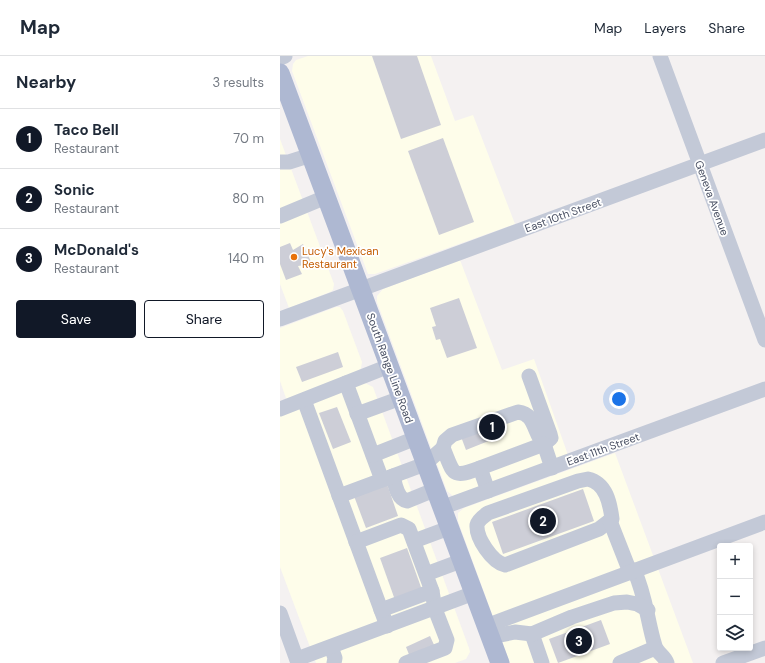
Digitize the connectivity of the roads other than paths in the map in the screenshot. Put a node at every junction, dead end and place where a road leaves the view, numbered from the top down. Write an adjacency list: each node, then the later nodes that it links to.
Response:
1 (285, 56): 3 (street)
2 (660, 56): 9 (street, Geneva Avenue)
3 (280, 58)
4 (280, 73): 5 (main road, South Range Line Road)
5 (284, 98): 7 (main road, South Range Line Road)
6 (765, 140): 9 (street, East 10th Street)
7 (311, 155): 8 (street); 10 (main road, South Range Line Road)
8 (280, 162)
9 (700, 165): 12 (street, East 10th Street); 14 (street, Geneva Avenue)
10 (326, 197): 11 (street); 12 (main road, South Range Line Road)
11 (280, 216)
12 (360, 289): 13 (street, East 10th Street); 15 (main road, South Range Line Road)
13 (280, 319)
14 (765, 340)
15 (389, 366): 17 (street); 19 (main road, South Range Line Road)
16 (529, 376): 24 (street)
17 (346, 383): 20 (street); 22 (street)
18 (765, 390): 27 (street, East 11th Street)
19 (401, 398): 22 (street); 23 (main road, South Range Line Road)
20 (304, 400): 21 (street); 36 (street)
21 (280, 409)
22 (358, 414): 26 (street)
23 (416, 438): 26 (street); 28 (main road, South Range Line Road)
24 (544, 444): 25 (street); 29 (street); 30 (street)
25 (443, 448): 28 (street); 29 (street)
26 (373, 455): 31 (street)
27 (587, 455): 30 (street, East 11th Street); 32 (street)
28 (425, 464): 31 (street); 34 (main road, South Range Line Road)
29 (480, 468): 35 (street)
30 (552, 468): 33 (street, East 11th Street)
31 (388, 478): 34 (street); 36 (street)
32 (592, 480): 37 (street); 39 (street)
33 (512, 482): 35 (street, East 11th Street); 37 (street)
34 (434, 490): 38 (main road, South Range Line Road)
35 (488, 491): 38 (street, East 11th Street)
36 (339, 496): 43 (street)
37 (520, 501): 44 (street)
38 (441, 508): 41 (main road, South Range Line Road)
39 (610, 521): 44 (street); 46 (street)
40 (765, 522): 46 (street)
41 (449, 528): 42 (street); 45 (main road, South Range Line Road)
42 (414, 541): 43 (street); 47 (street)
43 (356, 542): 51 (street)
44 (484, 547): 45 (street)
45 (460, 558): 47 (street); 49 (main road, South Range Line Road)
46 (632, 571): 52 (street); 55 (street)
47 (426, 574): 48 (street)
48 (432, 591): 50 (street); 51 (street)
49 (474, 593): 50 (street); 55 (main road, South Range Line Road)
50 (435, 609): 54 (street); 62 (street)
51 (381, 610): 54 (street)
52 (648, 610): 56 (street); 57 (street)
53 (280, 613): 60 (street)
54 (387, 626): 59 (street)
55 (488, 632): 56 (street); 61 (main road, South Range Line Road)
56 (532, 634): 63 (street)
57 (655, 648): 64 (street); 65 (street)
58 (765, 648): 66 (street)
59 (335, 658): 60 (street)
60 (298, 661)
61 (495, 662)
62 (406, 663)
63 (542, 663)
64 (620, 663)
65 (667, 663)
66 (723, 663)

